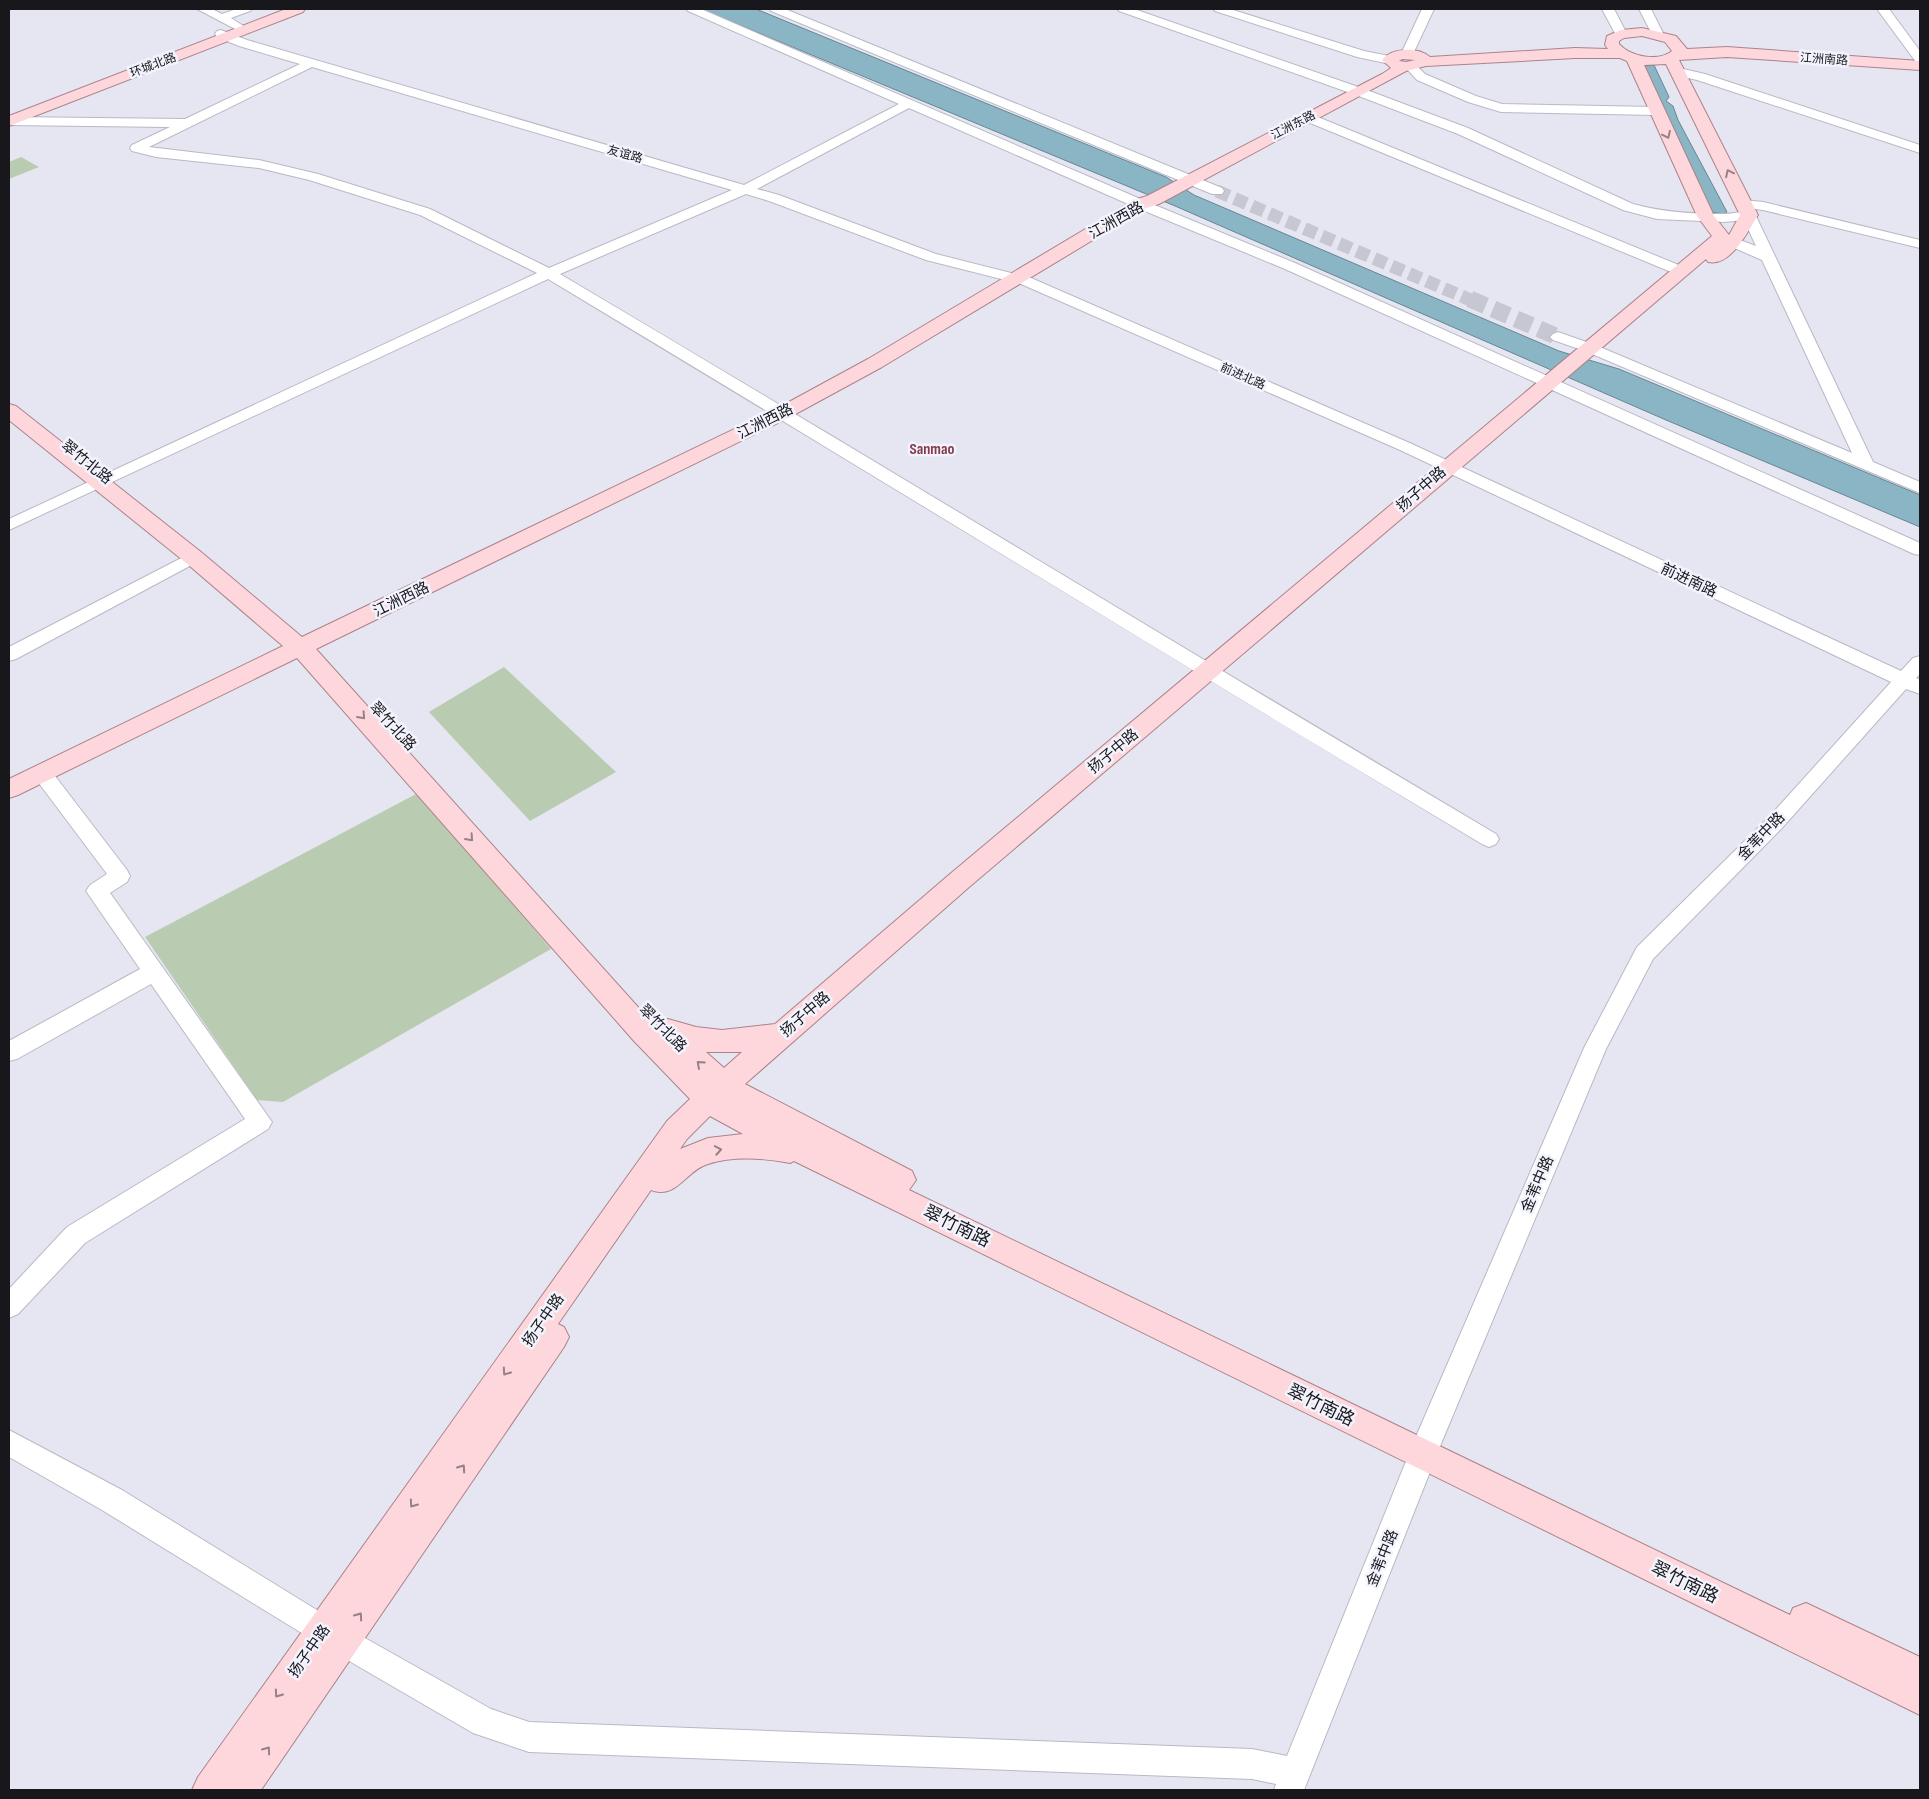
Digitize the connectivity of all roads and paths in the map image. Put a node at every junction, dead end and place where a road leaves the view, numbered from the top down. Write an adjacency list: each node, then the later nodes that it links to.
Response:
1 (203, 9): 13 (street)
2 (246, 9): 13 (street)
3 (287, 9): 14 (main road, 环城北路)
4 (298, 9): 16 (main road, 环城北路)
5 (692, 9): 25 (street)
6 (775, 9): 31 (street)
7 (1123, 9): 24 (street)
8 (1219, 9): 21 (street)
9 (1428, 9): 21 (street)
10 (1608, 9): 17 (street)
11 (1645, 9): 15 (street)
12 (1883, 9): 20 (street)
13 (221, 18): 14 (street)
14 (239, 27): 16 (main road, 环城北路)
15 (1658, 34): 17 (main road, 江洲东路); 19 (main road)
16 (223, 36): 22 (street, 友谊路); 28 (main road, 环城北路)
17 (1616, 38): 18 (main road); 21 (main road, 江洲东路)
18 (1627, 56): 19 (main road, 江洲东路); 21 (main road, 江洲东路); 26 (main road)
19 (1676, 57): 23 (main road, 江洲南路); 30 (street); 35 (main road, one-way to 19)
20 (1920, 59)
21 (1409, 61): 24 (main road, 江洲东路); 26 (street)
22 (311, 63): 29 (street); 32 (street, 友谊路)
23 (1920, 66)
24 (1360, 92): 27 (main road, 江洲东路); 36 (street)
25 (908, 104): 32 (street); 34 (street)
26 (1656, 111): 36 (main road, one-way to 36)
27 (1308, 117): 31 (main road, 江洲东路); 40 (street)
28 (9, 120): 29 (street)
29 (187, 122): 41 (street)
30 (1920, 149)
31 (1186, 181): 33 (street); 34 (main road, 江洲东路)
32 (746, 190): 41 (street); 42 (street, 友谊路)
33 (1217, 191)
34 (1147, 204): 42 (main road, 江洲西路); 45 (street)
35 (1746, 210): 36 (street); 37 (main road); 38 (street); 39 (street)
36 (1706, 216): 37 (main road)
37 (1728, 239): 39 (street); 40 (main road); 44 (main road)
38 (1920, 244)
39 (1768, 257): 49 (street)
40 (1681, 271): 44 (main road)
41 (549, 273): 48 (street); 51 (street)
42 (1022, 280): 48 (main road, 江洲西路); 50 (street, 前进北路)
43 (1558, 337): 44 (street)
44 (1592, 353): 45 (main road, 扬子中路); 49 (street)
45 (1557, 384): 50 (main road, 扬子中路); 54 (street)
46 (9, 398): 51 (main road, 翠竹北路)
47 (9, 410): 51 (main road, 翠竹北路)
48 (787, 415): 56 (main road, 江洲西路); 58 (street)
49 (1866, 465): 52 (street)
50 (1453, 469): 58 (main road, 扬子中路); 59 (street, 前进南路)
51 (102, 481): 53 (street); 55 (main road, 翠竹北路); 56 (main road, 翠竹北路)
52 (1920, 488)
53 (9, 525)
54 (1920, 550)
55 (193, 557): 56 (main road, 翠竹北路); 57 (street)
56 (311, 648): 60 (main road, 江洲西路); 61 (main road, 江洲西路); 65 (main road, 翠竹北路); 68 (main road, 翠竹北路, one-way to 68)
57 (9, 655)
58 (1212, 674): 63 (street); 66 (main road, 扬子中路); 68 (main road, 扬子中路)
59 (1915, 677): 73 (street, 金苇中路)
60 (48, 781): 62 (main road, 江洲西路); 64 (street)
61 (9, 789)
62 (9, 800)
63 (1489, 840)
64 (154, 972): 67 (street); 71 (street)
65 (657, 1025): 66 (main road); 68 (main road, 翠竹北路, one-way to 65)
66 (782, 1034): 68 (main road, 扬子中路)
67 (9, 1052)
68 (723, 1097): 69 (main road, 翠竹南路); 70 (main road, 扬子中路); 73 (main road, 翠竹南路); 74 (main road, 扬子中路, one-way to 74)
69 (809, 1154): 70 (main road, one-way to 69); 73 (main road, 翠竹南路)
70 (661, 1181): 74 (main road, 扬子中路, one-way to 70)
71 (9, 1306)
72 (9, 1443): 74 (street)
73 (1426, 1447): 75 (main road, 翠竹南路); 76 (main road, 翠竹南路); 77 (street, 金苇中路)
74 (333, 1636): 77 (street); 78 (main road, 扬子中路, one-way to 78); 79 (main road, 扬子中路, one-way to 74)
75 (1920, 1676)
76 (1920, 1697)
77 (1292, 1782)
78 (211, 1790)
79 (239, 1790)

